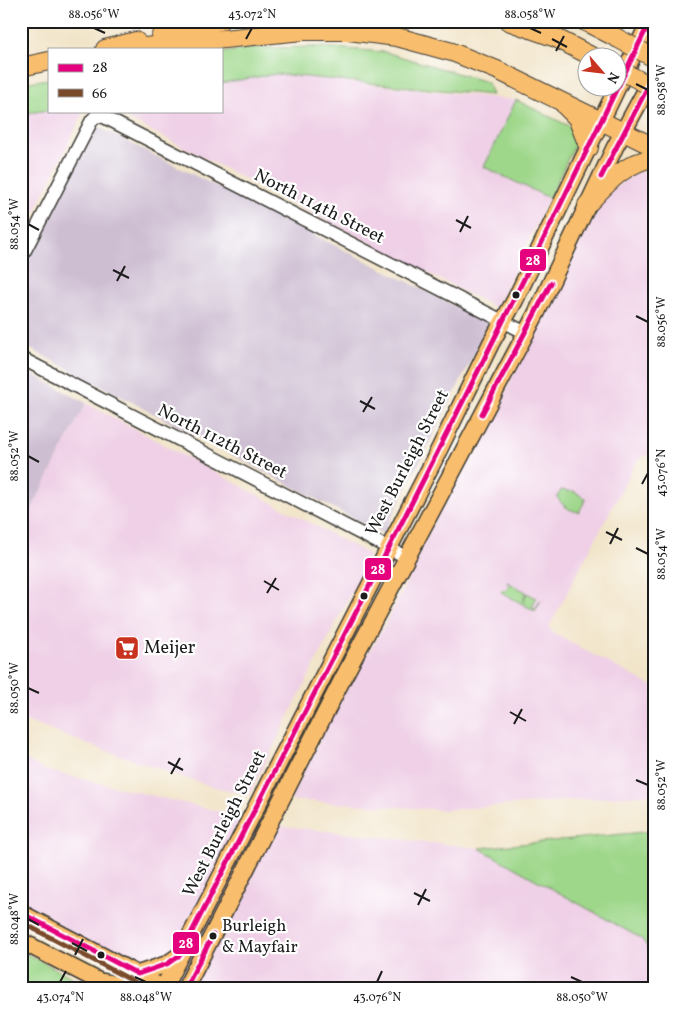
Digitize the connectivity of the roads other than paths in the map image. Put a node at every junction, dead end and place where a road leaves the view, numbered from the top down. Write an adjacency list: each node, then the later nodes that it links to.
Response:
1 (220, 21): 5 (highway)
2 (508, 21): 7 (highway)
3 (584, 21): 8 (highway, bridge)
4 (650, 21): 10 (main road, West Burleigh Street)
5 (109, 48)
6 (134, 48): 16 (highway)
7 (578, 49)
8 (654, 58)
9 (48, 61): 11 (highway)
10 (628, 65)
11 (21, 67)
12 (628, 74): 14 (highway, bridge)
13 (654, 75): 18 (main road)
14 (654, 88)
15 (612, 98): 17 (main road, West Burleigh Street)
16 (563, 104): 17 (highway); 20 (highway)
17 (601, 121): 18 (highway); 20 (main road, West Burleigh Street)
18 (623, 132): 19 (highway); 22 (main road)
19 (654, 147)
20 (589, 148): 24 (main road, West Burleigh Street)
21 (654, 158): 22 (highway)
22 (587, 205): 25 (main road)
23 (21, 258): 24 (street, North 114th Street)
24 (504, 321): 25 (street, North 114th Street); 27 (main road, West Burleigh Street)
25 (526, 333): 28 (main road)
26 (21, 358): 27 (street, North 112th Street)
27 (389, 548): 28 (street, North 112th Street); 31 (main road, West Burleigh Street)
28 (406, 557): 32 (main road)
29 (21, 913): 34 (main road)
30 (21, 941): 33 (main road)
31 (180, 955): 34 (main road); 36 (main road, West Burleigh Street)
32 (194, 971): 37 (main road); 38 (main road)
33 (97, 980): 34 (main road); 35 (main road)
34 (138, 982): 36 (main road)
35 (114, 989)
36 (164, 989)
37 (186, 989)
38 (201, 989)

